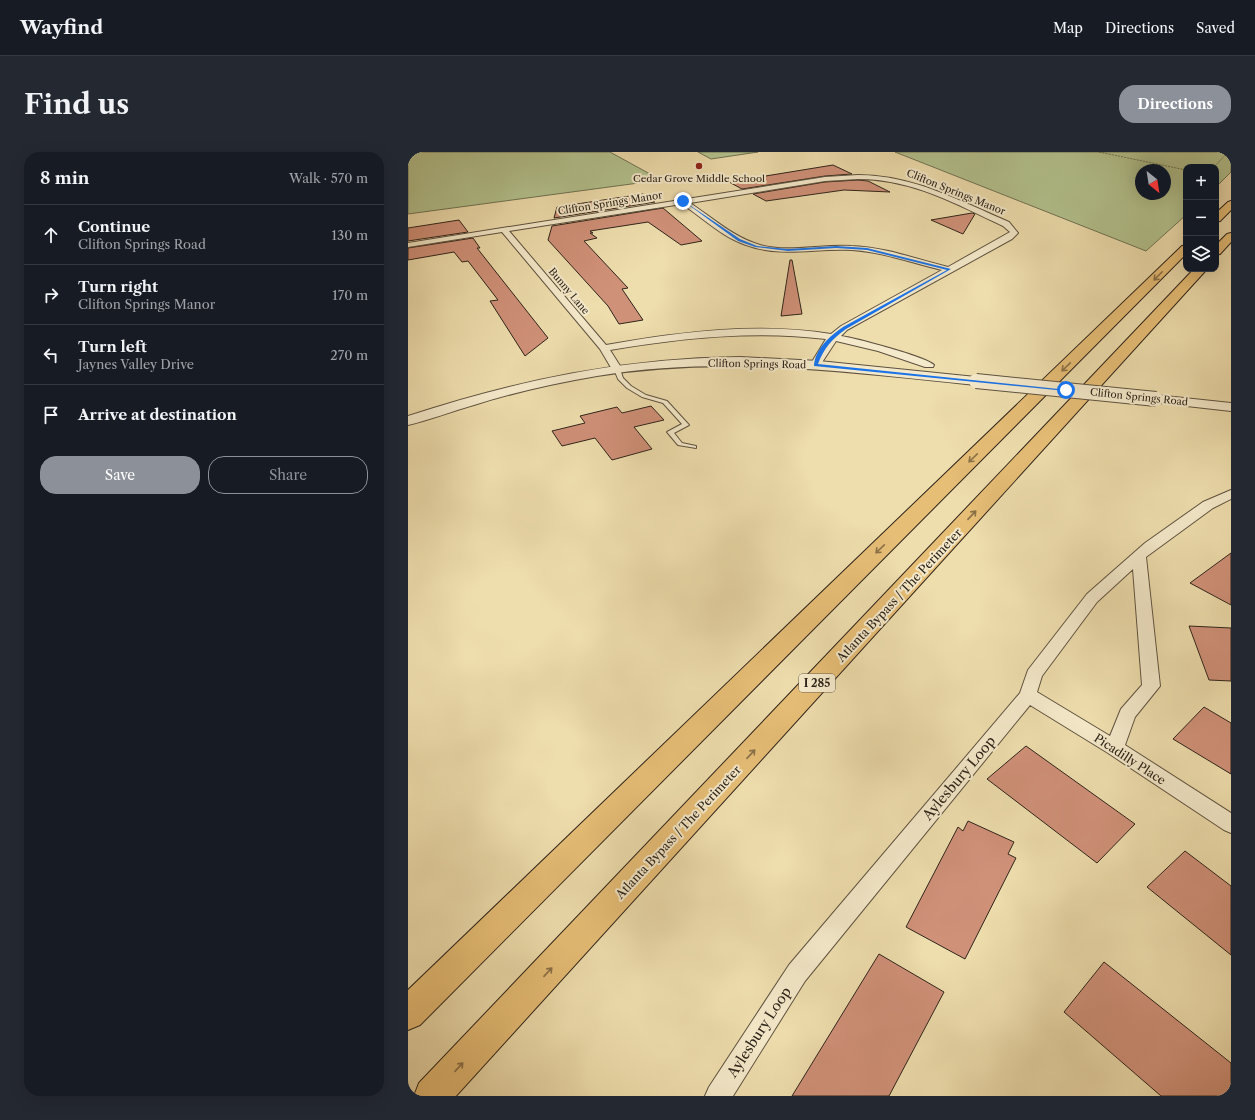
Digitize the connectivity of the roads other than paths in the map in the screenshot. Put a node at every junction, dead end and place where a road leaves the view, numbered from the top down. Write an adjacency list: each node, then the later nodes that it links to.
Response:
1 (683, 201): 4 (street, Clifton Springs Manor); 9 (street); 9 (street, Clifton Springs Manor)
2 (1231, 204): 3 (highway)
3 (1219, 216)
4 (503, 229): 6 (street, Clifton Springs Manor); 12 (street, Bunny Lane)
5 (1231, 236): 7 (highway)
6 (408, 245)
7 (1219, 249)
8 (1183, 251): 24 (highway, one-way to 24)
9 (950, 270): 11 (street, Clifton Springs Manor)
10 (1198, 272): 25 (highway, Atlanta Bypass / The Perimeter / I 285, one-way to 10)
11 (832, 337): 12 (street); 13 (street, Clifton Springs Manor); 14 (street)
12 (604, 348): 15 (street, Bunny Lane)
13 (815, 365): 15 (street, Clifton Springs Road); 16 (street, Clifton Springs Road, bridge)
14 (929, 365)
15 (617, 368): 17 (street, Clifton Springs Road); 18 (lane)
16 (1231, 407)
17 (408, 420)
18 (694, 447)
19 (1231, 494): 20 (street, Aylesbury Loop)
20 (1139, 555): 21 (street, Aylesbury Loop); 22 (street)
21 (1028, 695): 22 (street, Picadilly Place); 26 (street, Aylesbury Loop)
22 (1115, 748): 23 (street, Picadilly Place)
23 (1231, 824)
24 (408, 1013)
25 (432, 1096)
26 (718, 1096)

